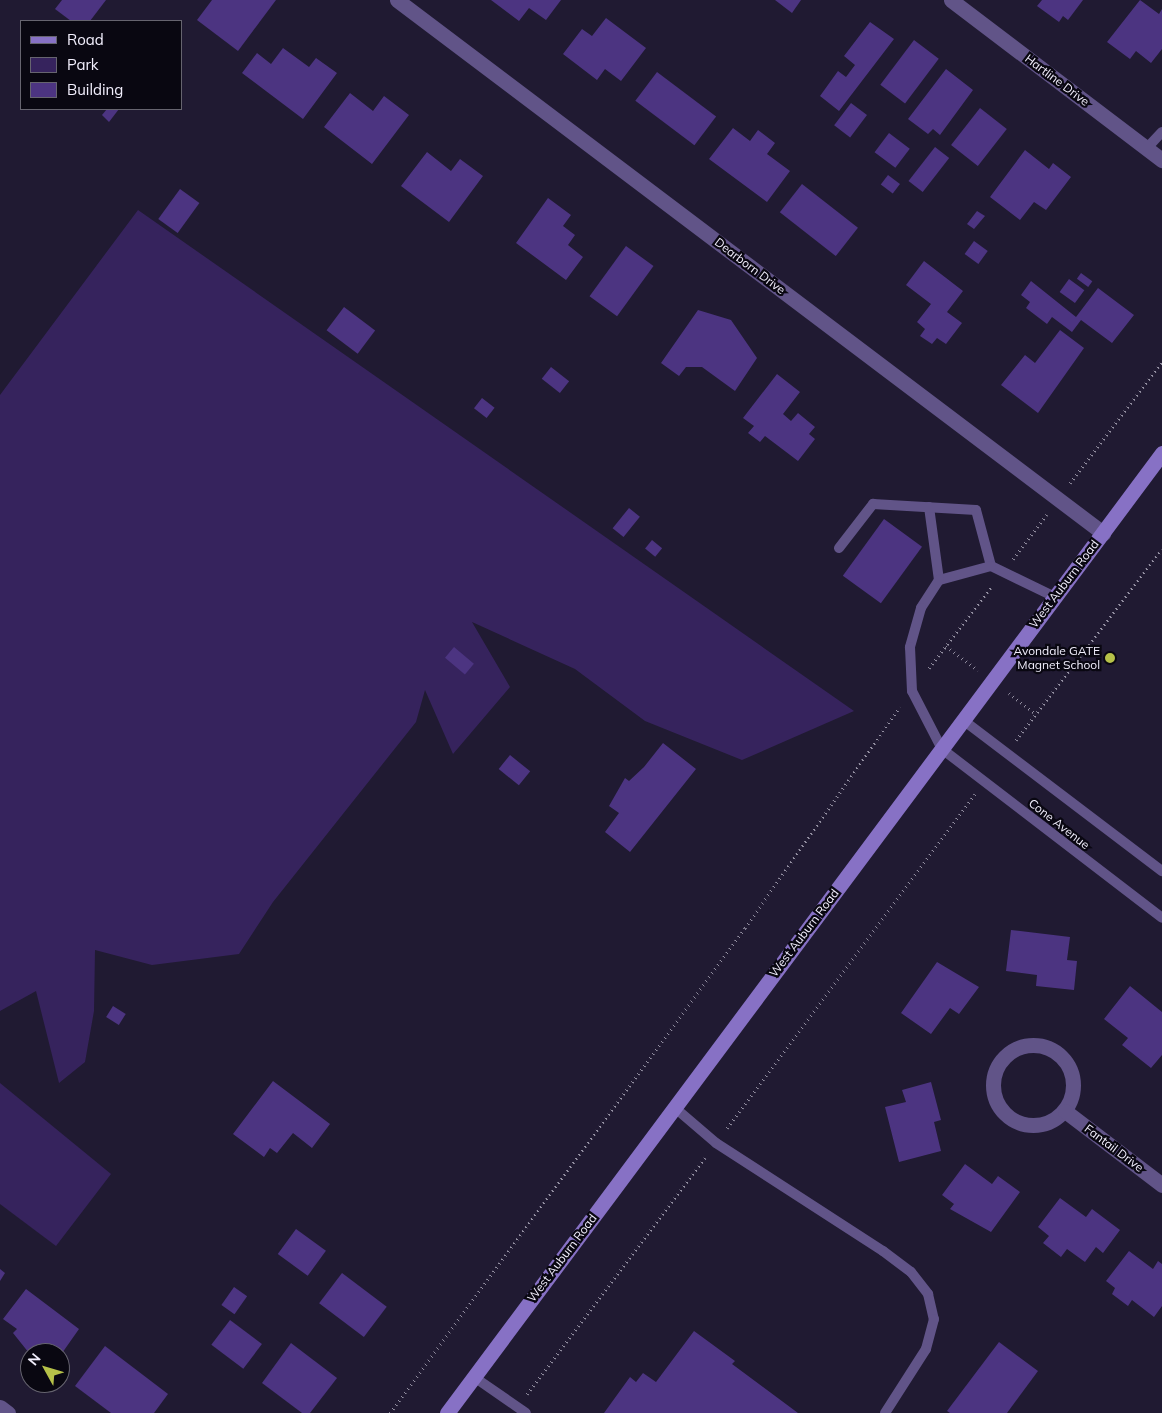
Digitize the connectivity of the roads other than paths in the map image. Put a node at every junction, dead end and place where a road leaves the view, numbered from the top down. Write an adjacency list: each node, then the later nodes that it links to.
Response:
1 (397, 0): 8 (street, Dearborn Drive)
2 (951, 0): 4 (street, Hartline Drive)
3 (1162, 132): 4 (lane)
4 (1147, 148): 5 (street, Hartline Drive)
5 (1162, 160)
6 (1162, 453): 8 (main road, West Auburn Road)
7 (929, 508): 9 (lane); 10 (lane); 11 (lane)
8 (1103, 533): 12 (main road, West Auburn Road)
9 (839, 548)
10 (991, 566): 11 (lane); 12 (lane)
11 (939, 580): 14 (lane)
12 (1055, 597): 13 (main road, West Auburn Road)
13 (963, 720): 14 (main road, West Auburn Road); 15 (lane, Cone Avenue)
14 (942, 749): 16 (lane, Cone Avenue); 17 (main road, West Auburn Road)
15 (1162, 872)
16 (1162, 918)
17 (674, 1107): 20 (main road, West Auburn Road); 25 (lane)
18 (1065, 1111): 18 (street); 19 (street, Fantail Drive)
19 (1162, 1185)
20 (474, 1378): 22 (lane); 24 (main road, West Auburn Road)
21 (0, 1407): 23 (street)
22 (522, 1410)
23 (8, 1413)
24 (447, 1413)
25 (884, 1413)

